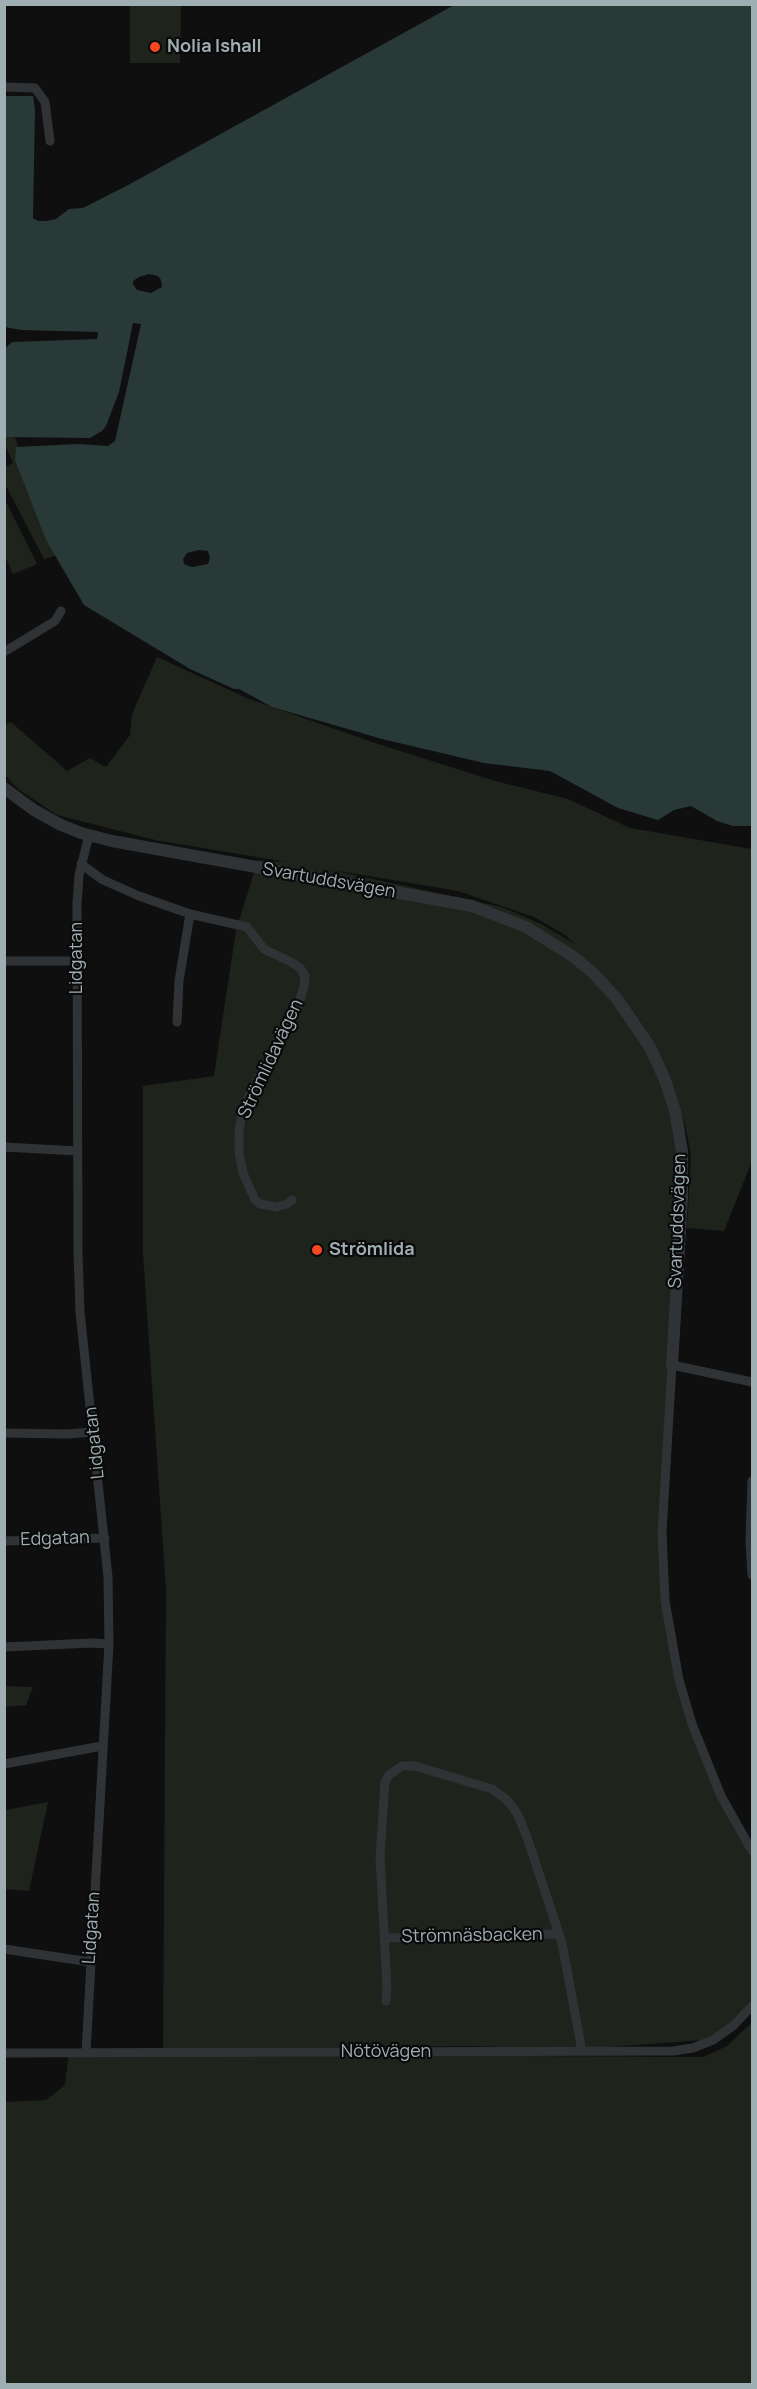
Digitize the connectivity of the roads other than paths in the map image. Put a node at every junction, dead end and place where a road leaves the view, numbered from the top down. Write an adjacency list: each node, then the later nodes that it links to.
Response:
1 (4, 87): 2 (street)
2 (50, 141)
3 (61, 611): 4 (street)
4 (4, 652)
5 (4, 788): 6 (street, Svartuddsvägen)
6 (89, 835): 7 (street, Lidgatan); 15 (street, Svartuddsvägen)
7 (81, 864): 8 (street, Strömlidavägen); 10 (street, Lidgatan)
8 (190, 914): 11 (street); 14 (street, Strömlidavägen)
9 (4, 961): 10 (street)
10 (77, 961): 13 (street, Lidgatan)
11 (177, 1022)
12 (4, 1147): 13 (street)
13 (76, 1151): 17 (street, Lidgatan)
14 (292, 1200)
15 (672, 1365): 16 (street); 27 (street, Svartuddsvägen)
16 (753, 1382)
17 (93, 1432): 18 (street); 20 (street, Lidgatan)
18 (4, 1434)
19 (753, 1481): 22 (street)
20 (105, 1538): 21 (street, Edgatan); 23 (street, Lidgatan)
21 (4, 1541)
22 (753, 1575)
23 (109, 1644): 24 (street); 25 (street, Lidgatan)
24 (4, 1647)
25 (102, 1746): 26 (street); 31 (street, Lidgatan)
26 (4, 1764)
27 (753, 1851)
28 (559, 1934): 29 (street, Strömnäsbacken); 29 (street, Strömnäsbacken); 34 (street, Strömnäsbacken)
29 (385, 1938): 32 (street, Strömnäsbacken)
30 (4, 1949): 31 (street)
31 (90, 1962): 35 (street, Lidgatan)
32 (386, 2001)
33 (753, 2007): 34 (street, Nötövägen)
34 (582, 2051): 35 (street, Nötövägen)
35 (86, 2052): 36 (street, Nötövägen)
36 (4, 2053)

